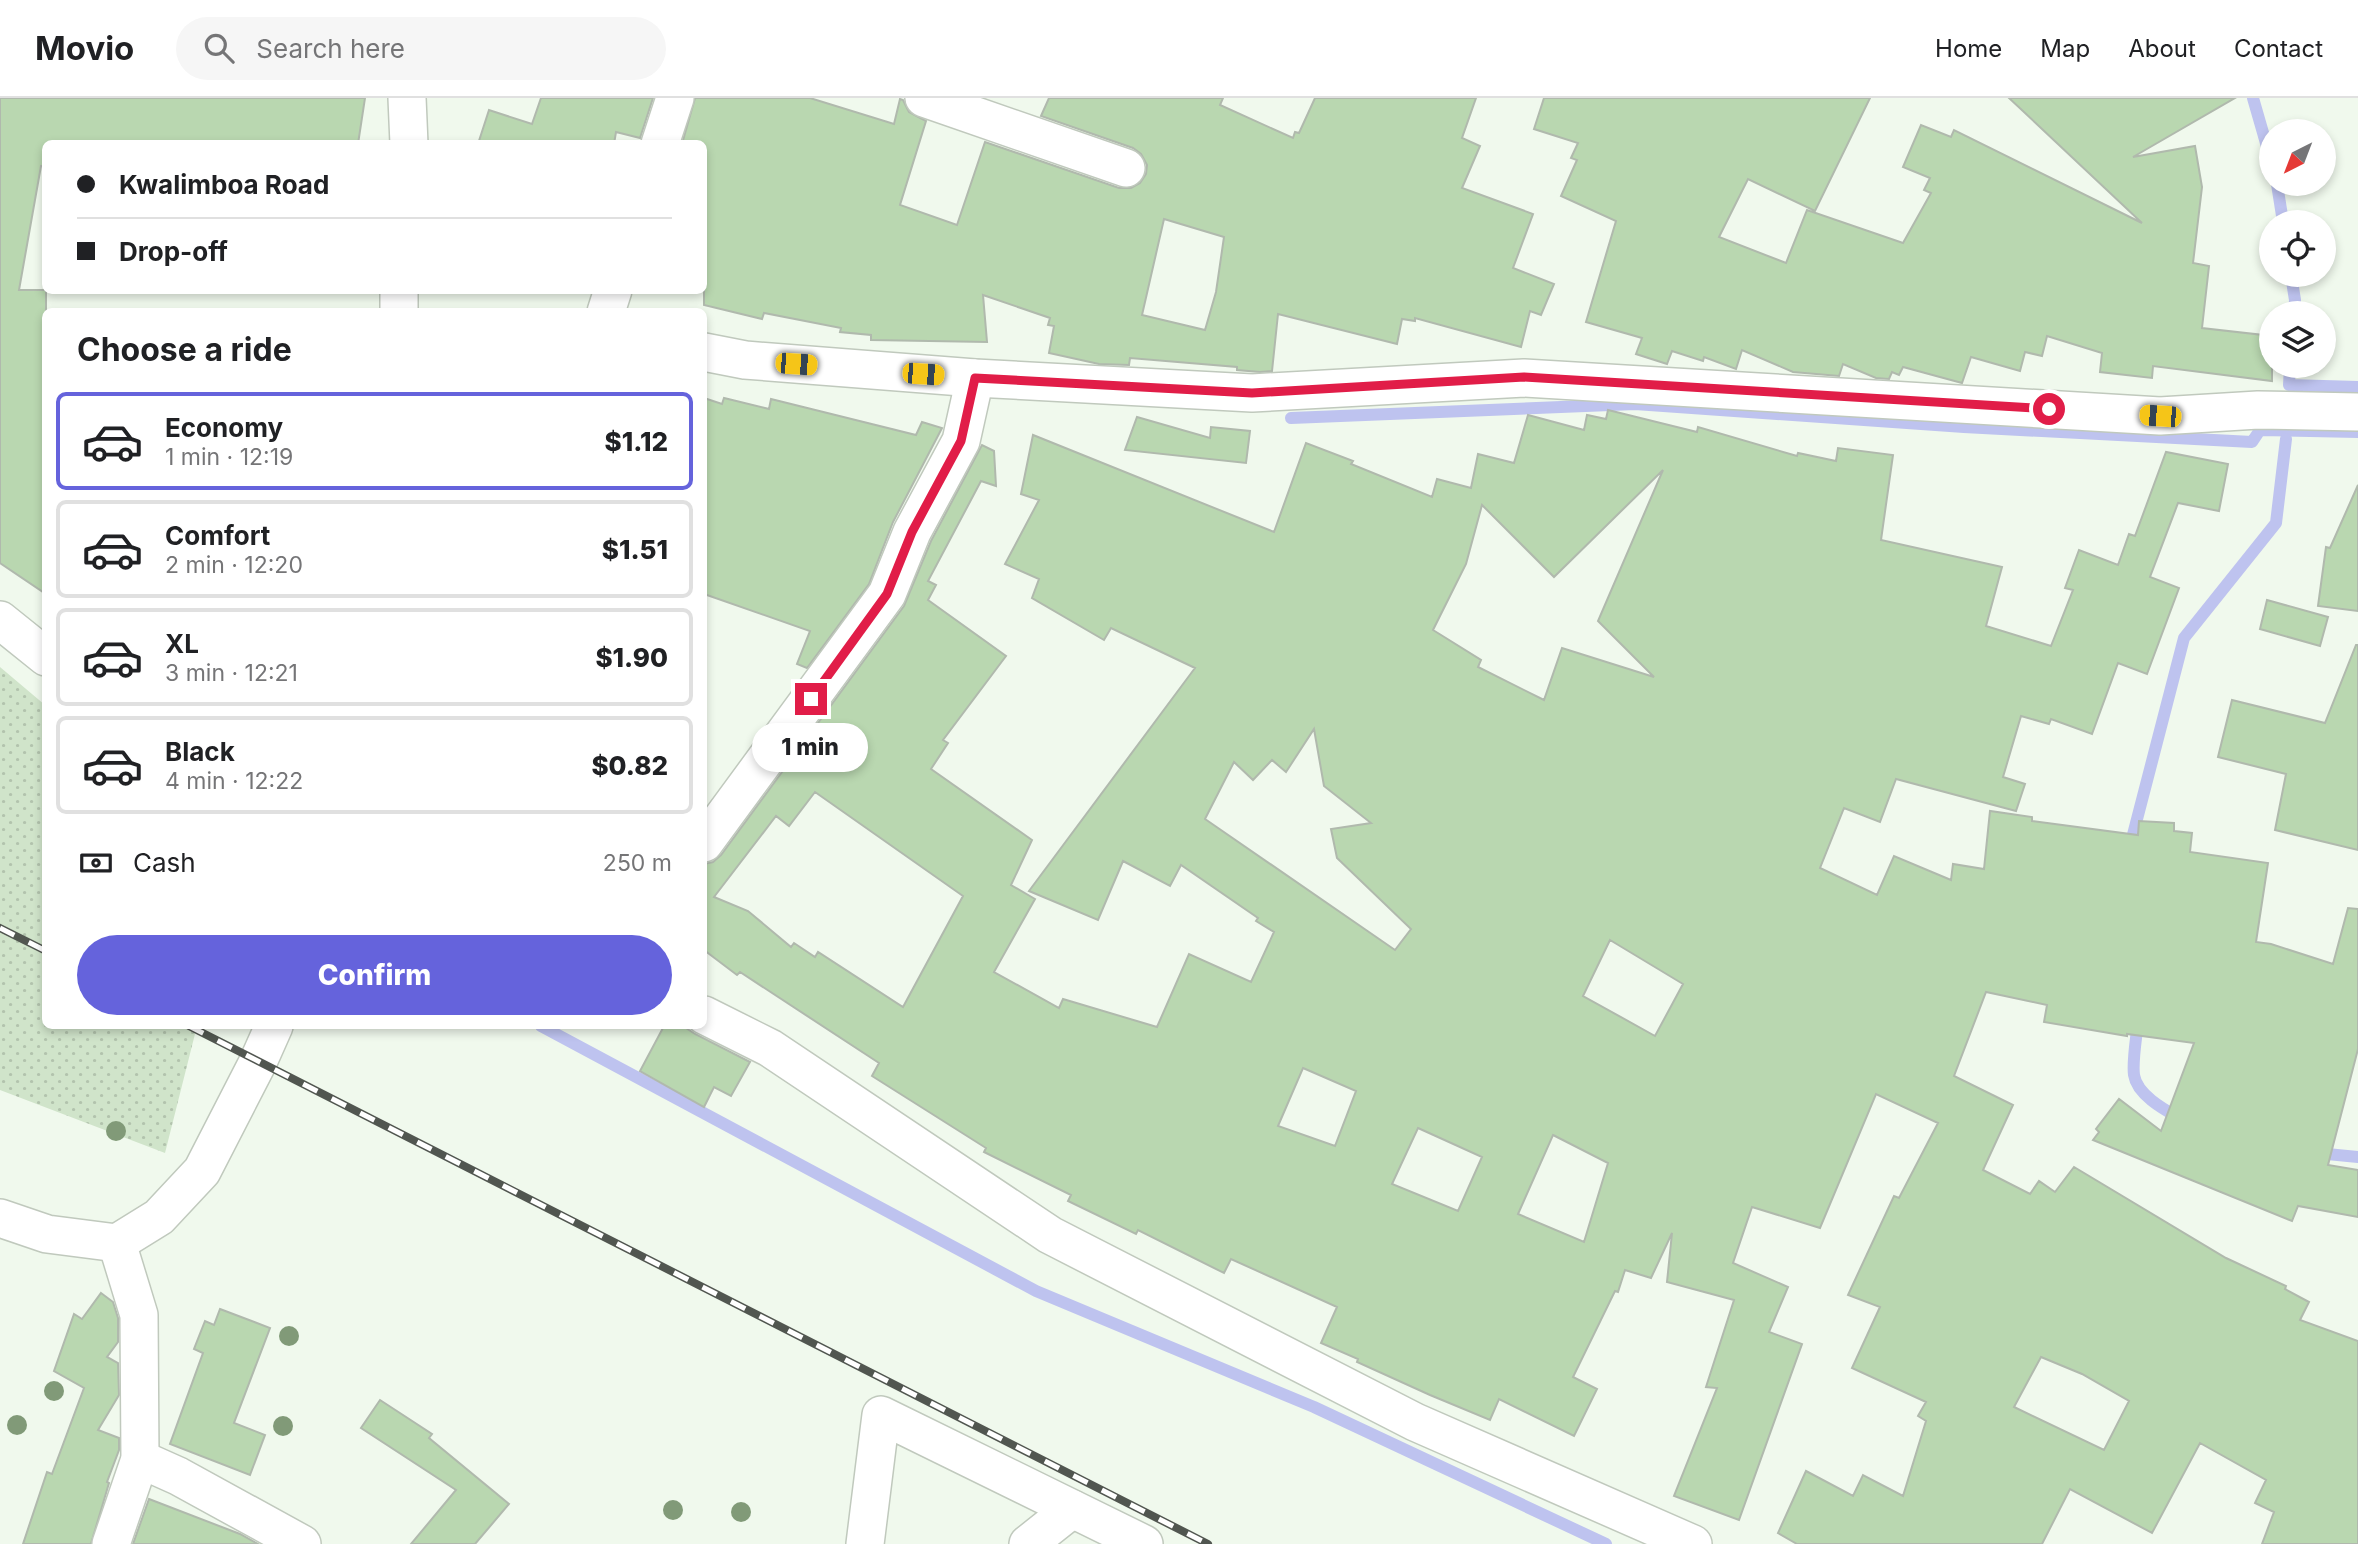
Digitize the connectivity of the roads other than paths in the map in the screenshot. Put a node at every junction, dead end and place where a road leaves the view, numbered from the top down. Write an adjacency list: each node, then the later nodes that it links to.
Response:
1 (407, 98): 4 (street)
2 (675, 98): 5 (street)
3 (924, 98): 6 (street)
4 (409, 140)
5 (661, 140)
6 (1126, 168)
7 (707, 353): 8 (street)
8 (975, 378): 9 (street); 12 (street)
9 (2358, 412)
10 (0, 620): 11 (street)
11 (42, 654)
12 (707, 839)
13 (707, 1016): 24 (street)
14 (273, 1029): 16 (street)
15 (0, 1218): 16 (street)
16 (117, 1242): 17 (street)
17 (140, 1458): 19 (street); 20 (street)
18 (1072, 1510): 21 (street); 22 (street); 23 (street)
19 (111, 1544)
20 (302, 1544)
21 (865, 1544)
22 (1028, 1544)
23 (1144, 1544)
24 (1693, 1544)

